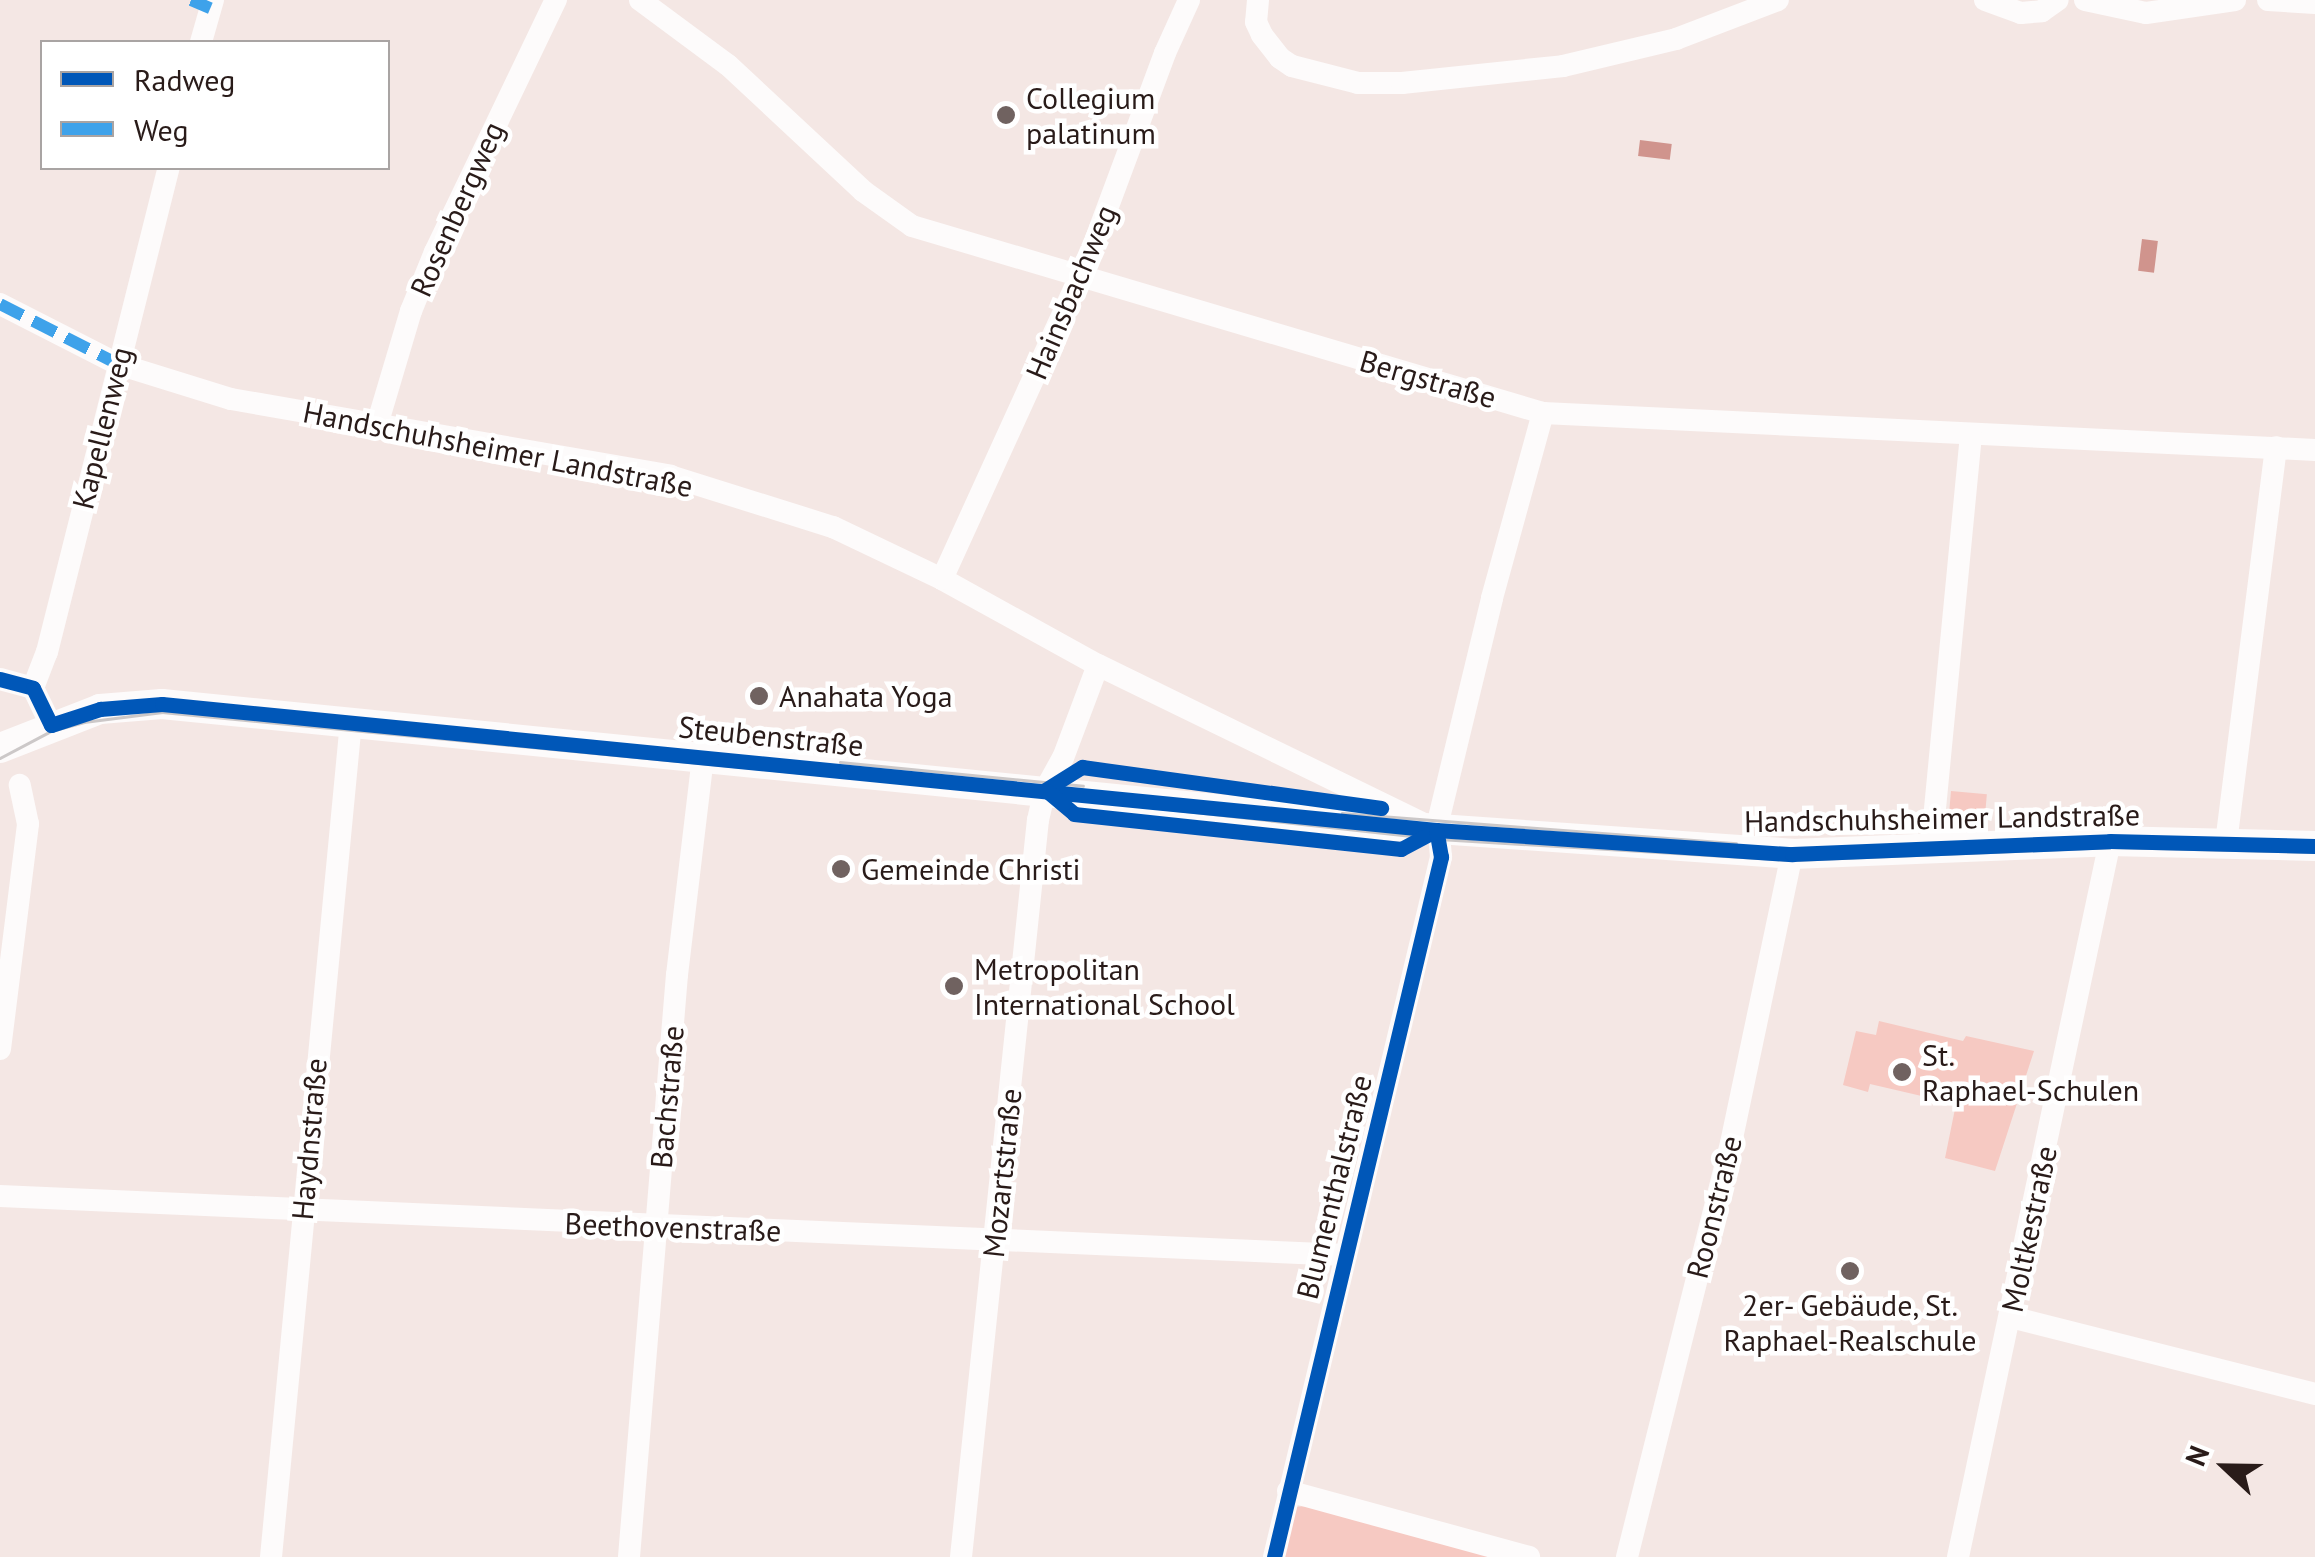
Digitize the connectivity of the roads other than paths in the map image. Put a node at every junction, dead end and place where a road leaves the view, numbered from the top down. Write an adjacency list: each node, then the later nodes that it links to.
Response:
1 (556, 0): 19 (street, Rosenbergweg)
2 (640, 0): 15 (street, Bergstraße)
3 (1189, 0): 15 (street, Hainsbachweg)
4 (1258, 0): 5 (street)
5 (1778, 0)
6 (1985, 0): 7 (street)
7 (2058, 0)
8 (2085, 0): 9 (street)
9 (2235, 0)
10 (2268, 0): 12 (street)
11 (205, 3): 13 (street)
12 (2315, 4)
13 (201, 40)
14 (168, 170): 17 (street, Kapellenweg)
15 (1081, 276): 18 (street, Bergstraße); 23 (street, Hainsbachweg)
16 (0, 304): 17 (street, Handschuhsheimer Landstraße)
17 (118, 364): 19 (street, Handschuhsheimer Landstraße); 26 (street, Kapellenweg)
18 (1543, 413): 20 (street, Bergstraße); 33 (street, Blumenthalstraße)
19 (378, 425): 23 (street, Handschuhsheimer Landstraße)
20 (1971, 434): 21 (street, Bergstraße); 37 (street)
21 (2276, 447): 22 (street, Bergstraße); 35 (street)
22 (2315, 450)
23 (942, 579): 24 (street, Handschuhsheimer Landstraße)
24 (1098, 664): 32 (street); 33 (street, Handschuhsheimer Landstraße)
25 (0, 679): 26 (street)
26 (33, 688): 28 (street)
27 (352, 720): 28 (main road, Steubenstraße); 30 (main road, Steubenstraße); 41 (street, Haydnstraße)
28 (51, 726): 29 (main road, Steubenstraße)
29 (0, 748)
30 (704, 757): 32 (main road, Steubenstraße); 42 (street, Bachstraße)
31 (20, 785): 39 (street)
32 (1045, 790): 33 (main road, Steubenstraße); 43 (street, Mozartstraße)
33 (1436, 830): 38 (main road, Handschuhsheimer Landstraße); 44 (street, Blumenthalstraße)
34 (2110, 842): 35 (main road, Handschuhsheimer Landstraße); 37 (main road, Handschuhsheimer Landstraße); 45 (street, Moltkestraße)
35 (2226, 843): 36 (main road, Handschuhsheimer Landstraße)
36 (2315, 846)
37 (1931, 850): 38 (main road, Handschuhsheimer Landstraße)
38 (1792, 854): 53 (street, Roonstraße)
39 (0, 1049)
40 (0, 1196): 41 (street, Beethovenstraße)
41 (303, 1210): 42 (street, Beethovenstraße); 48 (street, Haydnstraße)
42 (656, 1226): 43 (street, Beethovenstraße); 49 (street, Bachstraße)
43 (994, 1240): 44 (street, Beethovenstraße); 50 (street, Mozartstraße)
44 (1346, 1255): 47 (street, Blumenthalstraße)
45 (2010, 1317): 46 (street); 54 (street, Moltkestraße)
46 (2315, 1394)
47 (1288, 1490): 51 (street, Blumenthalstraße); 52 (street)
48 (271, 1557)
49 (630, 1557)
50 (961, 1557)
51 (1274, 1557)
52 (1529, 1557)
53 (1627, 1557)
54 (1958, 1557)

